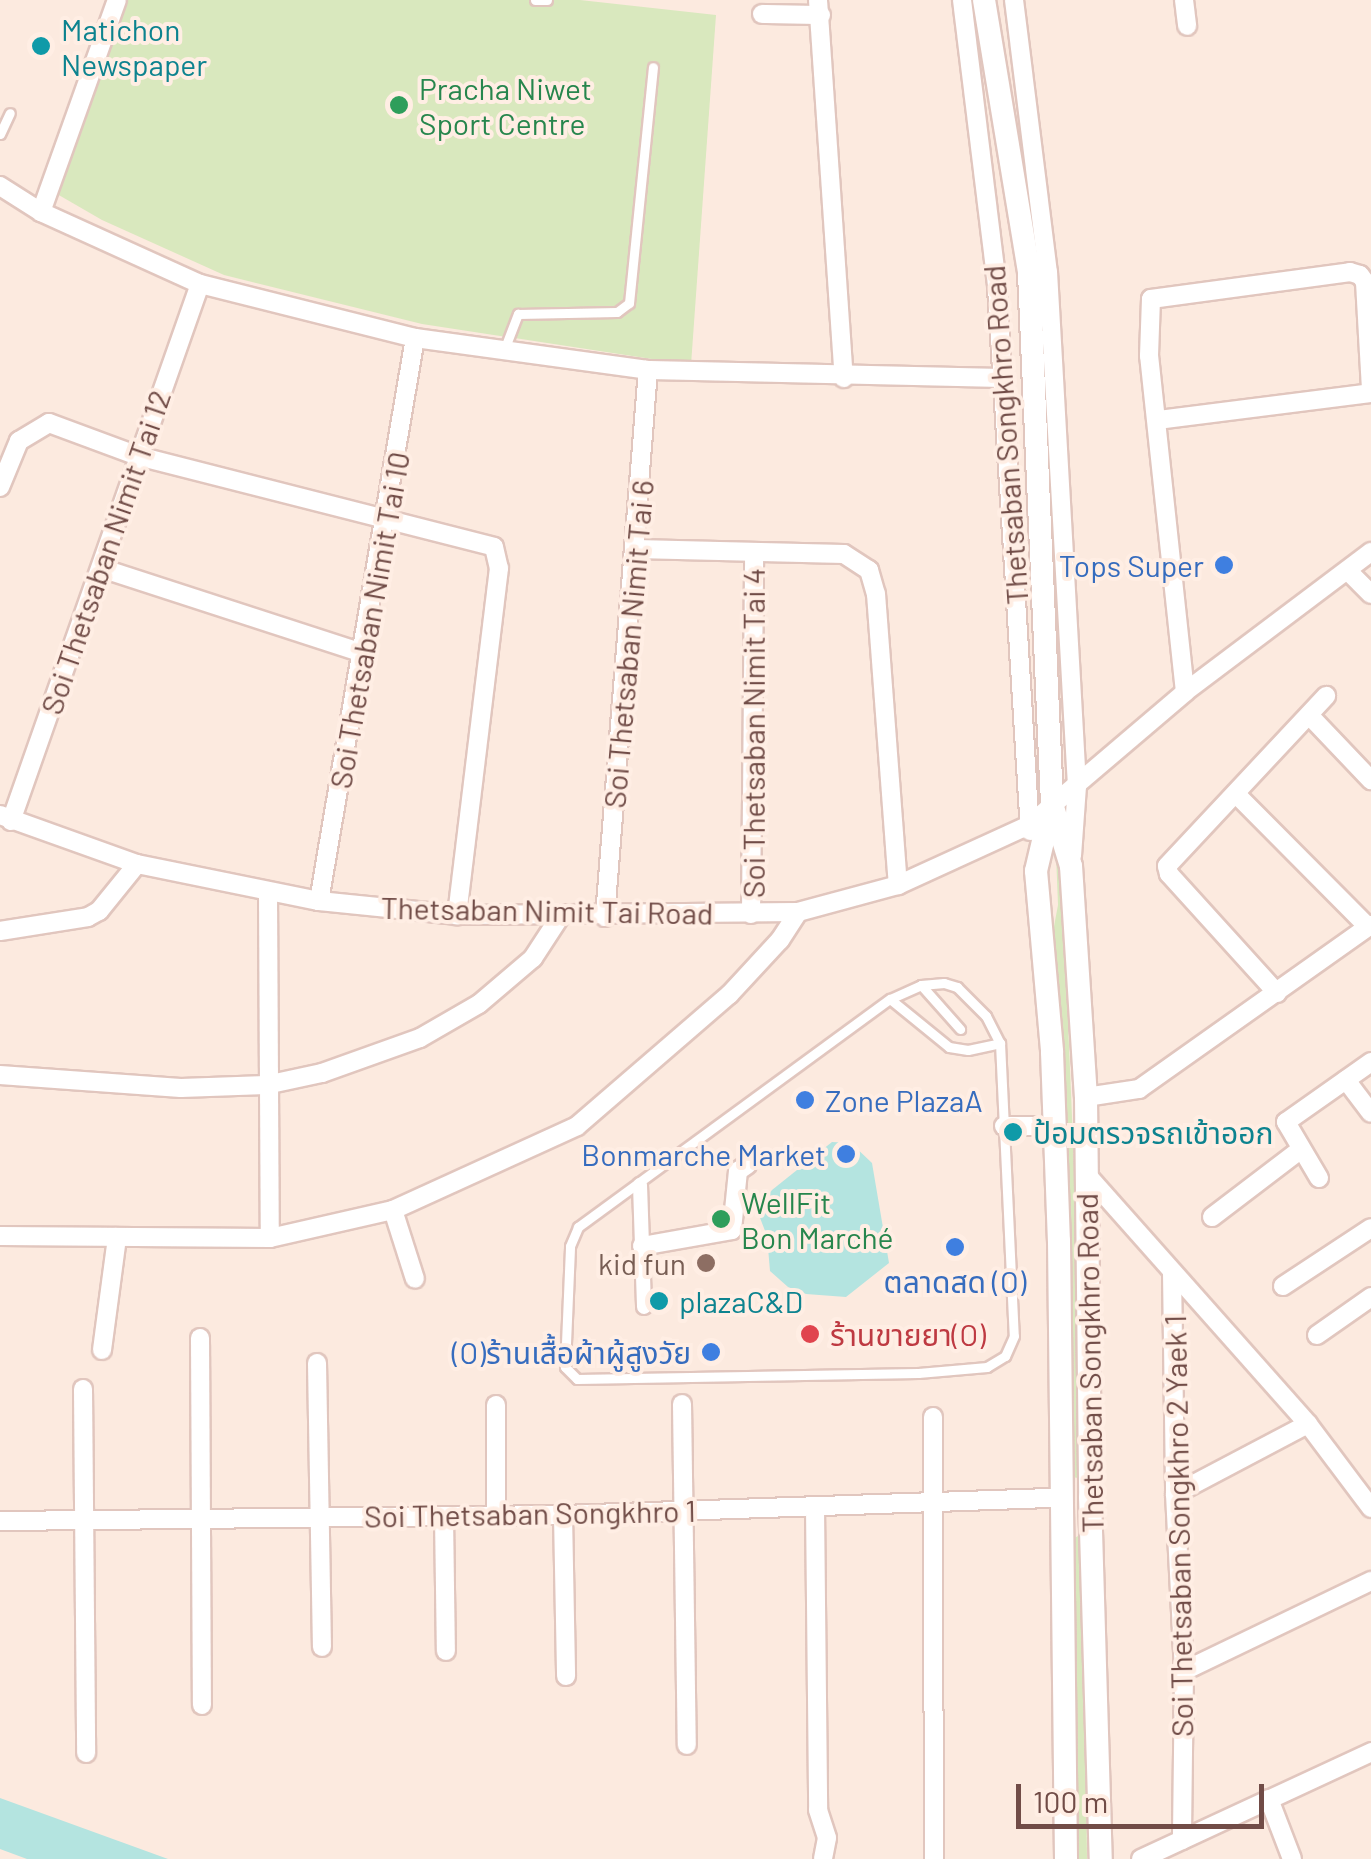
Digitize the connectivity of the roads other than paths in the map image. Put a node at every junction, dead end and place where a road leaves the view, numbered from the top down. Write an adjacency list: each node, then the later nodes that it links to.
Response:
1 (117, 0): 16 (street)
2 (536, 0): 3 (lane)
3 (547, 0)
4 (962, 0): 22 (street, Thetsaban Songkhro Road)
5 (984, 0): 41 (street, Thetsaban Songkhro Road)
6 (1014, 0): 39 (street, Thetsaban Songkhro Road)
7 (1184, 0): 10 (street)
8 (819, 8): 9 (street); 21 (street)
9 (762, 14)
10 (1187, 26)
11 (653, 67): 19 (lane)
12 (10, 114): 13 (lane)
13 (0, 134)
14 (4, 189): 15 (street); 16 (street)
15 (0, 209)
16 (42, 212): 17 (street)
17 (200, 284): 18 (street); 25 (street, Soi Thetsaban Nimit Tai 12)
18 (416, 338): 19 (street); 27 (street, Soi Thetsaban Nimit Tai 10)
19 (503, 352): 20 (street)
20 (648, 370): 21 (street); 28 (street, Soi Thetsaban Nimit Tai 6)
21 (844, 378): 22 (street)
22 (1004, 378): 43 (street, Thetsaban Songkhro Road)
23 (1371, 391): 24 (street); 24 (street)
24 (1158, 420): 35 (street)
25 (138, 456): 26 (street); 27 (street); 31 (street, Soi Thetsaban Nimit Tai 12)
26 (0, 487)
27 (388, 518): 34 (street, Soi Thetsaban Nimit Tai 10); 51 (street)
28 (636, 549): 29 (street); 54 (street, Soi Thetsaban Nimit Tai 6)
29 (754, 552): 47 (street); 52 (street, Soi Thetsaban Nimit Tai 4)
30 (1371, 552): 32 (street, Thetsaban Nimit Tai Road)
31 (100, 568): 34 (street); 42 (street, Soi Thetsaban Nimit Tai 12)
32 (1349, 572): 33 (street); 35 (street, Thetsaban Nimit Tai Road)
33 (1371, 594)
34 (363, 653): 49 (street, Soi Thetsaban Nimit Tai 10)
35 (1185, 692): 39 (street, Thetsaban Nimit Tai Road)
36 (1326, 696): 37 (street)
37 (1308, 714): 38 (street); 40 (street)
38 (1371, 780)
39 (1078, 786): 41 (street, Thetsaban Nimit Tai Road); 45 (street, Thetsaban Songkhro Road)
40 (1236, 794): 55 (street); 58 (street)
41 (1052, 804): 43 (street, Thetsaban Nimit Tai Road); 45 (street, Thetsaban Songkhro Road); 46 (street, Thetsaban Songkhro Road)
42 (6, 818): 44 (street, Thetsaban Nimit Tai Road)
43 (1029, 824): 46 (street, Thetsaban Songkhro Road); 47 (street, Thetsaban Nimit Tai Road)
44 (138, 864): 48 (street, Thetsaban Nimit Tai Road); 56 (street)
45 (1071, 866): 66 (street, Thetsaban Songkhro Road)
46 (1036, 871): 69 (street, Thetsaban Songkhro Road)
47 (898, 885): 50 (street, Thetsaban Nimit Tai Road)
48 (268, 894): 49 (street, Thetsaban Nimit Tai Road); 65 (street)
49 (319, 901): 51 (street, Thetsaban Nimit Tai Road)
50 (798, 912): 52 (street, Thetsaban Nimit Tai Road); 75 (street)
51 (456, 914): 53 (street, Thetsaban Nimit Tai Road)
52 (751, 914): 54 (street, Thetsaban Nimit Tai Road)
53 (561, 915): 54 (street, Thetsaban Nimit Tai Road); 65 (street)
54 (605, 917)
55 (1370, 926): 58 (street)
56 (0, 931)
57 (922, 984): 59 (lane); 60 (lane); 61 (lane)
58 (1278, 993): 66 (street)
59 (890, 999): 61 (lane); 74 (lane)
60 (960, 1029)
61 (1000, 1043): 68 (lane)
62 (1371, 1062): 64 (street)
63 (0, 1075): 65 (street)
64 (1346, 1080): 67 (street); 70 (street)
65 (266, 1085): 80 (street)
66 (1086, 1097): 72 (street, Thetsaban Songkhro Road)
67 (1371, 1113)
68 (1004, 1126): 69 (street); 74 (lane)
69 (1055, 1126): 98 (street, Thetsaban Songkhro Road)
70 (1300, 1150): 73 (street); 76 (street)
71 (747, 1166): 81 (street)
72 (1087, 1176): 82 (street); 97 (street, Thetsaban Songkhro Road)
73 (1319, 1178)
74 (640, 1185): 81 (street)
75 (393, 1210): 80 (street); 83 (street)
76 (1212, 1217)
77 (1371, 1228): 84 (street)
78 (0, 1236): 79 (street)
79 (116, 1237): 80 (street); 89 (street)
80 (270, 1238)
81 (642, 1246): 86 (street)
82 (1172, 1272): 95 (street); 96 (street, Soi Thetsaban Songkhro 2 Yaek 1)
83 (415, 1280)
84 (1282, 1286)
85 (1371, 1296): 87 (street)
86 (644, 1308)
87 (1317, 1335)
88 (200, 1338): 106 (street)
89 (102, 1350)
90 (318, 1363): 107 (street)
91 (83, 1389): 109 (street)
92 (682, 1404): 102 (street)
93 (496, 1405): 105 (street)
94 (932, 1417): 99 (street)
95 (1308, 1424): 96 (street); 101 (street)
96 (1174, 1494): 113 (street, Soi Thetsaban Songkhro 2 Yaek 1)
97 (1090, 1497): 98 (street); 124 (street, Thetsaban Songkhro Road)
98 (1060, 1498): 99 (street, Soi Thetsaban Songkhro 1); 123 (street, Thetsaban Songkhro Road)
99 (936, 1506): 100 (street, Soi Thetsaban Songkhro 1); 122 (street)
100 (814, 1507): 102 (street, Soi Thetsaban Songkhro 1); 121 (street)
101 (1371, 1508)
102 (685, 1509): 103 (street, Soi Thetsaban Songkhro 1); 116 (street)
103 (564, 1515): 105 (street, Soi Thetsaban Songkhro 1); 114 (street)
104 (444, 1516): 105 (street, Soi Thetsaban Songkhro 1); 107 (street, Soi Thetsaban Songkhro 1); 112 (street)
105 (496, 1516)
106 (200, 1518): 107 (street, Soi Thetsaban Songkhro 1); 109 (street, Soi Thetsaban Songkhro 1); 115 (street)
107 (321, 1518): 111 (street)
108 (0, 1520): 109 (street, Soi Thetsaban Songkhro 1)
109 (86, 1520): 118 (street)
110 (1371, 1581): 113 (street)
111 (322, 1647)
112 (446, 1650)
113 (1184, 1671): 120 (street, Soi Thetsaban Songkhro 2 Yaek 1)
114 (566, 1676)
115 (202, 1705)
116 (687, 1744)
117 (1371, 1752): 119 (street)
118 (86, 1754)
119 (1268, 1800): 120 (street); 126 (street)
120 (1182, 1840): 125 (street)
121 (824, 1859)
122 (934, 1859)
123 (1066, 1859)
124 (1101, 1859)
125 (1141, 1859)
126 (1292, 1859)

